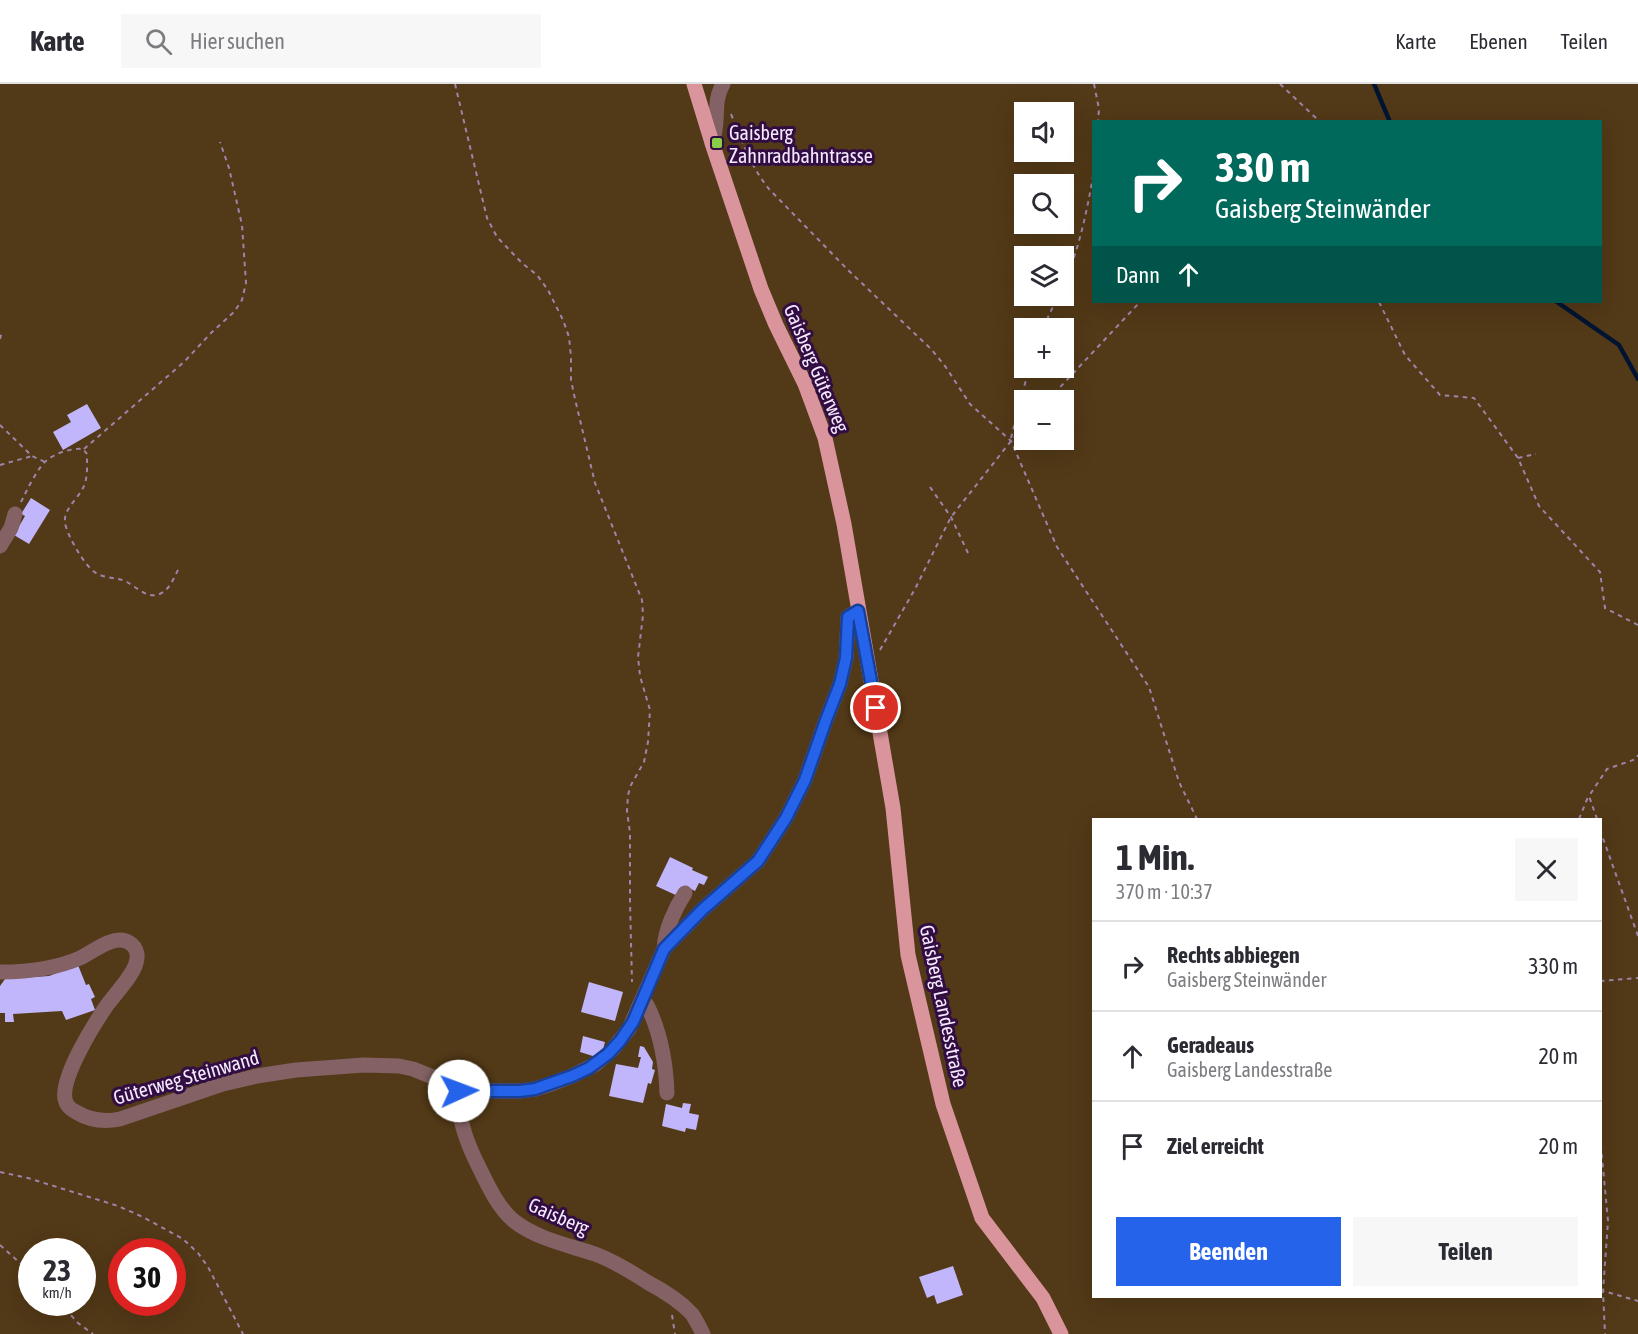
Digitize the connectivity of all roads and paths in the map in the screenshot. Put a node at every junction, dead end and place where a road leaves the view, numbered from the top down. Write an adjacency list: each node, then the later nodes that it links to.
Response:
1 (455, 84): 49 (path)
2 (694, 84): 9 (main road, Gaisberg Güterweg)
3 (1094, 84): 6 (path)
4 (1280, 84): 7 (path)
5 (722, 85): 9 (street); 20 (path)
6 (1098, 120)
7 (1315, 120)
8 (220, 142): 21 (path)
9 (713, 144): 33 (main road, Gaisberg Güterweg)
10 (1092, 183): 11 (path)
11 (1074, 259)
12 (1139, 303): 17 (path)
13 (1380, 303): 24 (path)
14 (2, 331): 15 (path)
15 (0, 339)
16 (1027, 378): 20 (path)
17 (1057, 390)
18 (0, 425): 23 (path)
19 (1014, 438): 20 (path)
20 (1011, 441): 29 (path); 39 (path)
21 (84, 449): 25 (path); 32 (path)
22 (1536, 454): 24 (path)
23 (32, 456): 25 (path); 26 (path)
24 (1518, 458): 34 (path)
25 (45, 462): 28 (path)
26 (0, 465)
27 (930, 487): 29 (path)
28 (15, 514): 30 (street)
29 (951, 517): 31 (path); 35 (path)
30 (0, 546)
31 (968, 553)
32 (179, 568)
33 (858, 611): 36 (main road, Gaisberg Güterweg); 45 (street, Güterweg Steinwand)
34 (1638, 626)
35 (880, 650)
36 (866, 659): 62 (main road, Gaisberg Landesstraße)
37 (1638, 755): 38 (path)
38 (1589, 796): 40 (path); 41 (path)
39 (1197, 818)
40 (1579, 818)
41 (1597, 818)
42 (1602, 836): 44 (path)
43 (685, 893): 45 (street)
44 (1638, 936)
45 (664, 949): 49 (street, Güterweg Steinwand)
46 (0, 972): 50 (street, Güterweg Steinwand)
47 (1638, 978): 48 (path)
48 (1602, 981)
49 (639, 1007): 50 (street, Güterweg Steinwand); 51 (street)
50 (460, 1088): 61 (street, Gaisberg)
51 (667, 1093)
52 (1602, 1157): 56 (path)
53 (0, 1172): 60 (path)
54 (0, 1245): 55 (path)
55 (18, 1261)
56 (1602, 1291): 57 (path); 63 (path)
57 (1638, 1301)
58 (72, 1316): 59 (path)
59 (93, 1334)
60 (243, 1334)
61 (703, 1334)
62 (1061, 1334)
63 (1605, 1334)

